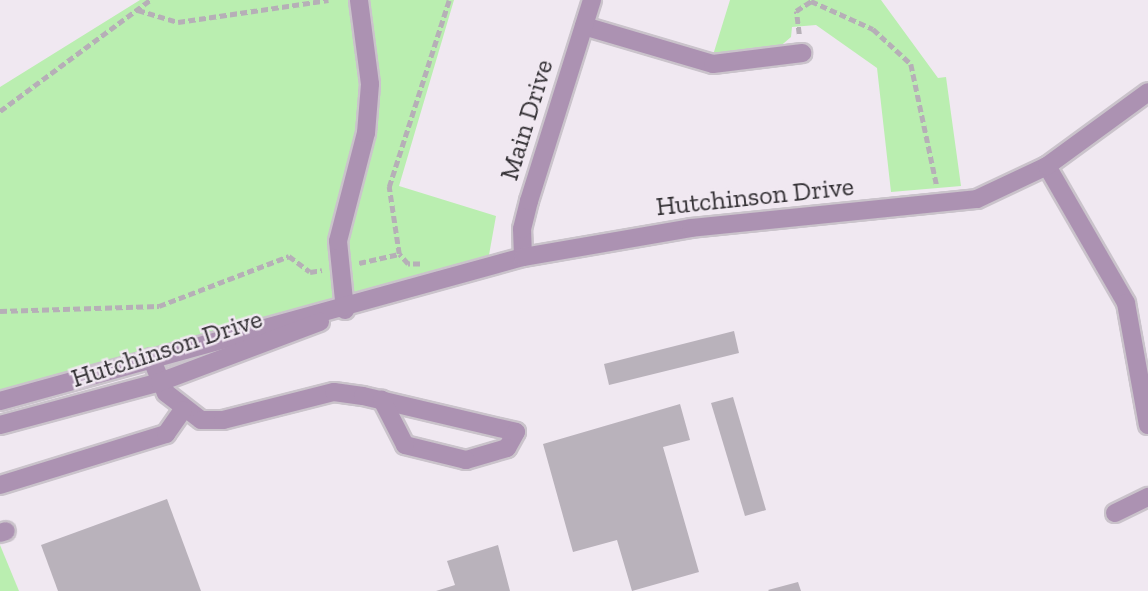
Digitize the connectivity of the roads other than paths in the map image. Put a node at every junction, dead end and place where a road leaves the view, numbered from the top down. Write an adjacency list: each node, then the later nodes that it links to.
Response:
1 (359, 0): 8 (street)
2 (592, 0): 3 (street, Main Drive)
3 (584, 26): 4 (street); 7 (street, Main Drive)
4 (802, 53)
5 (1148, 92): 6 (street, Hutchinson Drive)
6 (1047, 166): 7 (street, Hutchinson Drive); 15 (street)
7 (523, 257): 8 (street, Hutchinson Drive)
8 (345, 310): 9 (street, Hutchinson Drive); 10 (street, Hutchinson Drive)
9 (151, 358): 10 (street); 12 (street, Hutchinson Drive)
10 (160, 382): 13 (street); 14 (street, Hutchinson Drive)
11 (382, 400): 11 (street); 13 (street)
12 (0, 401)
13 (183, 410): 16 (street)
14 (0, 425)
15 (1148, 425)
16 (0, 485)
17 (1148, 498): 18 (street)
18 (1115, 513)

